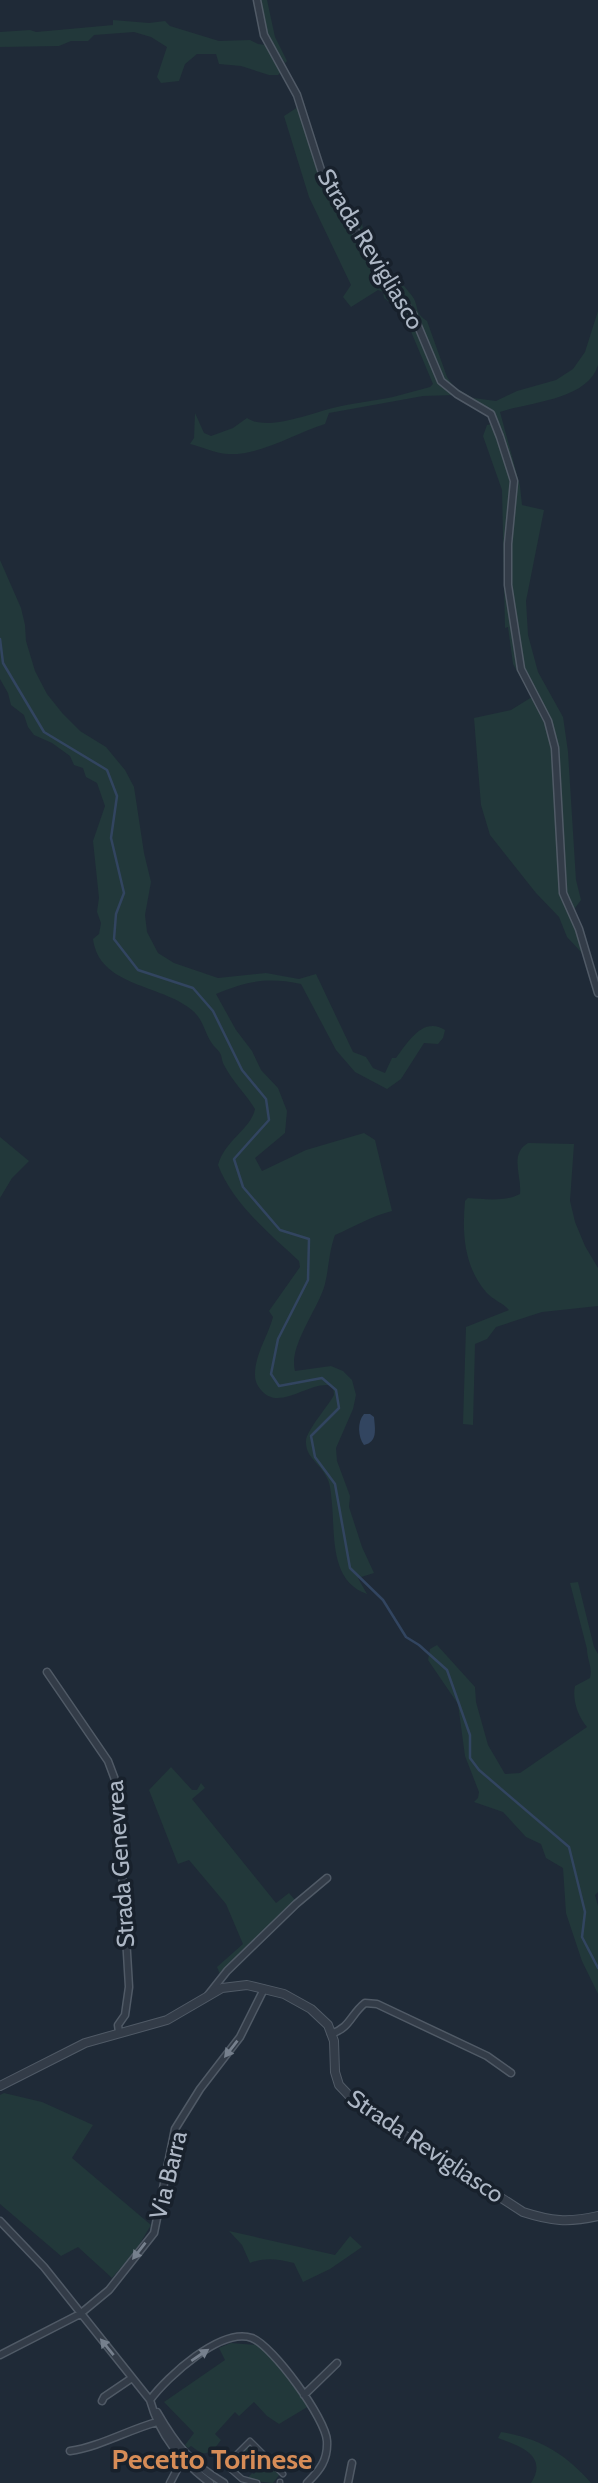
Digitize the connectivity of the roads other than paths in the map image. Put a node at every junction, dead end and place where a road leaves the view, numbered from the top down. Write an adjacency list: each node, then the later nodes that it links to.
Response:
1 (257, 0): 2 (street, Strada Revigliasco)
2 (598, 993)
3 (47, 1672): 7 (street, Strada Genevrea)
4 (327, 1878): 6 (street)
5 (264, 1989): 6 (street); 8 (street); 13 (street, Via Barra, one-way to 13)
6 (208, 1996): 7 (street)
7 (119, 2032): 10 (street)
8 (331, 2034): 9 (street); 11 (street, Strada Revigliasco)
9 (511, 2073)
10 (0, 2086)
11 (598, 2216)
12 (0, 2221): 13 (street)
13 (80, 2314): 14 (street, Via Barra); 16 (street, one-way to 13)
14 (0, 2355)
15 (337, 2363): 17 (street)
16 (132, 2378): 18 (street); 19 (street)
17 (304, 2395): 19 (street, one-way to 17); 29 (street)
18 (102, 2401)
19 (150, 2401): 20 (street); 27 (street)
20 (157, 2422): 21 (street); 22 (street)
21 (70, 2451)
22 (182, 2460): 25 (street); 26 (street)
23 (352, 2463): 30 (street)
24 (282, 2474): 28 (street)
25 (170, 2483)
26 (210, 2483)
27 (224, 2483)
28 (257, 2483)
29 (307, 2483)
30 (348, 2483)

